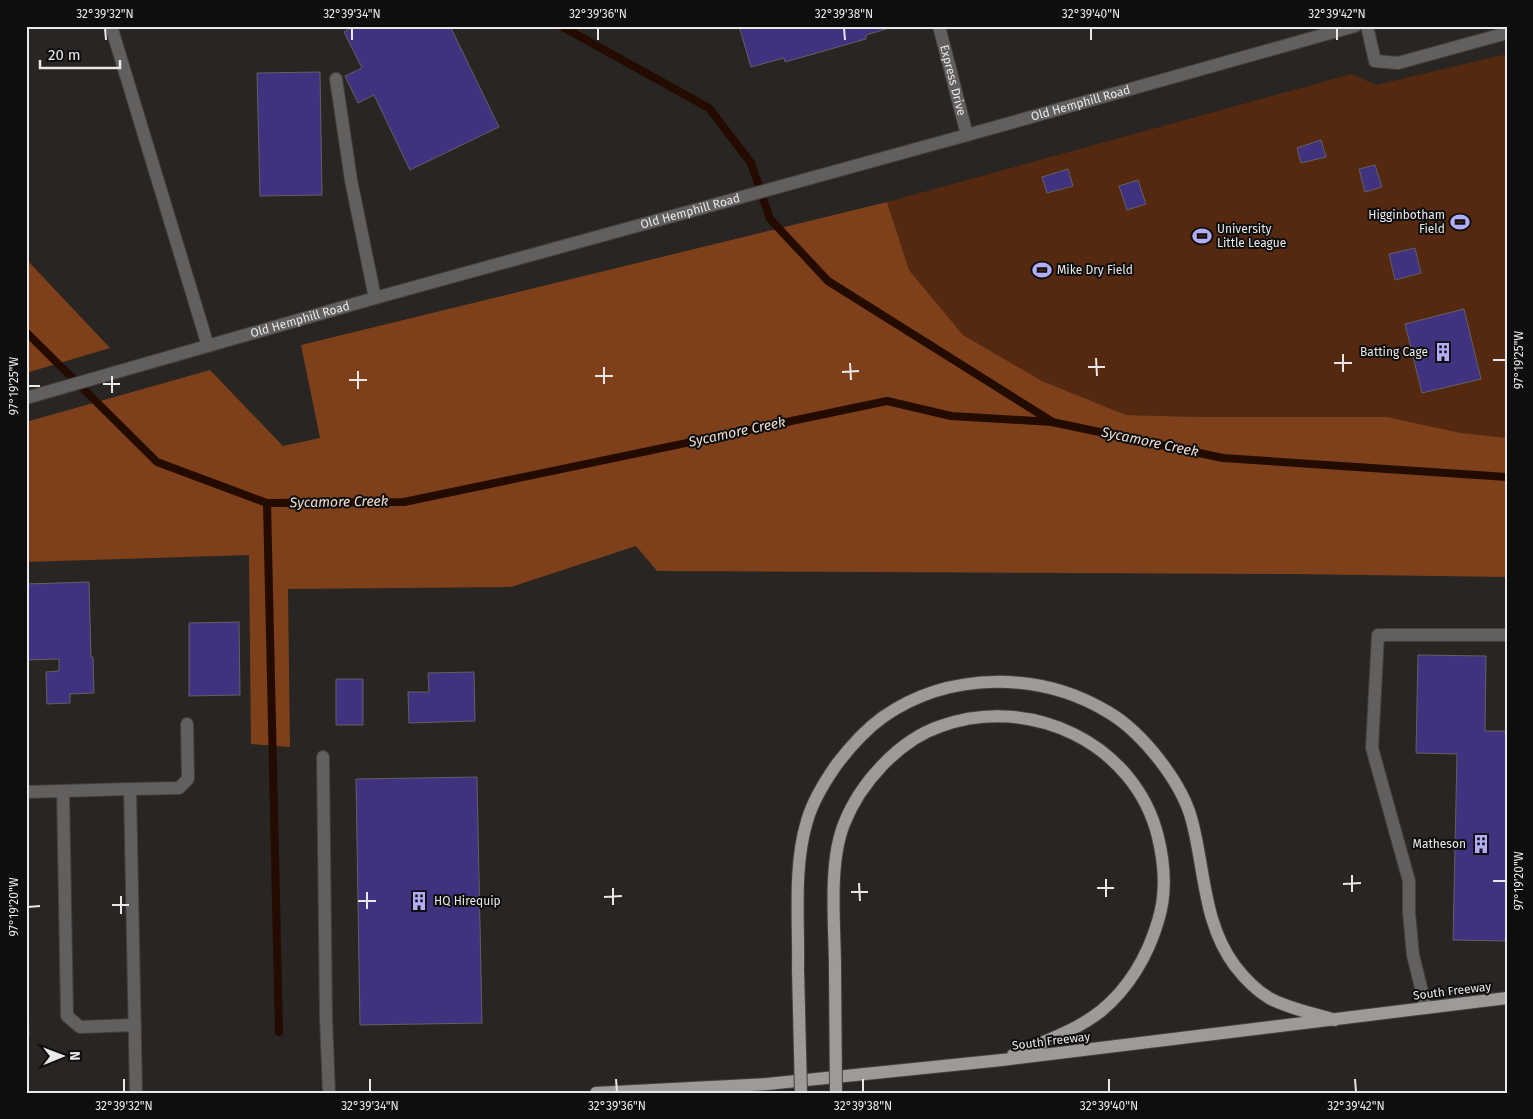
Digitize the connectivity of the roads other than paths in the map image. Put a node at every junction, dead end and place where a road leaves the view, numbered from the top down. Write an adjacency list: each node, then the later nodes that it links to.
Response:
1 (111, 26): 9 (street)
2 (939, 26): 7 (street, Express Drive)
3 (1355, 26): 7 (street, Old Hemphill Road)
4 (1368, 26): 5 (street)
5 (1507, 32)
6 (336, 78): 8 (street)
7 (967, 135): 8 (street, Old Hemphill Road)
8 (375, 298): 9 (street, Old Hemphill Road)
9 (208, 346): 10 (street, Old Hemphill Road)
10 (26, 398)
11 (1507, 635): 18 (street)
12 (187, 724): 14 (street)
13 (324, 757): 23 (street)
14 (130, 789): 15 (street); 20 (street)
15 (63, 791): 16 (street); 20 (street)
16 (26, 792)
17 (1507, 998): 18 (main road, South Freeway)
18 (1426, 1008): 19 (main road, South Freeway)
19 (1335, 1020): 21 (main road, South Freeway); 25 (main road, bridge)
20 (135, 1025): 22 (street)
21 (1002, 1060): 24 (main road, South Freeway); 26 (main road, bridge)
22 (136, 1093)
23 (329, 1093)
24 (596, 1093)
25 (801, 1093)
26 (836, 1093)

